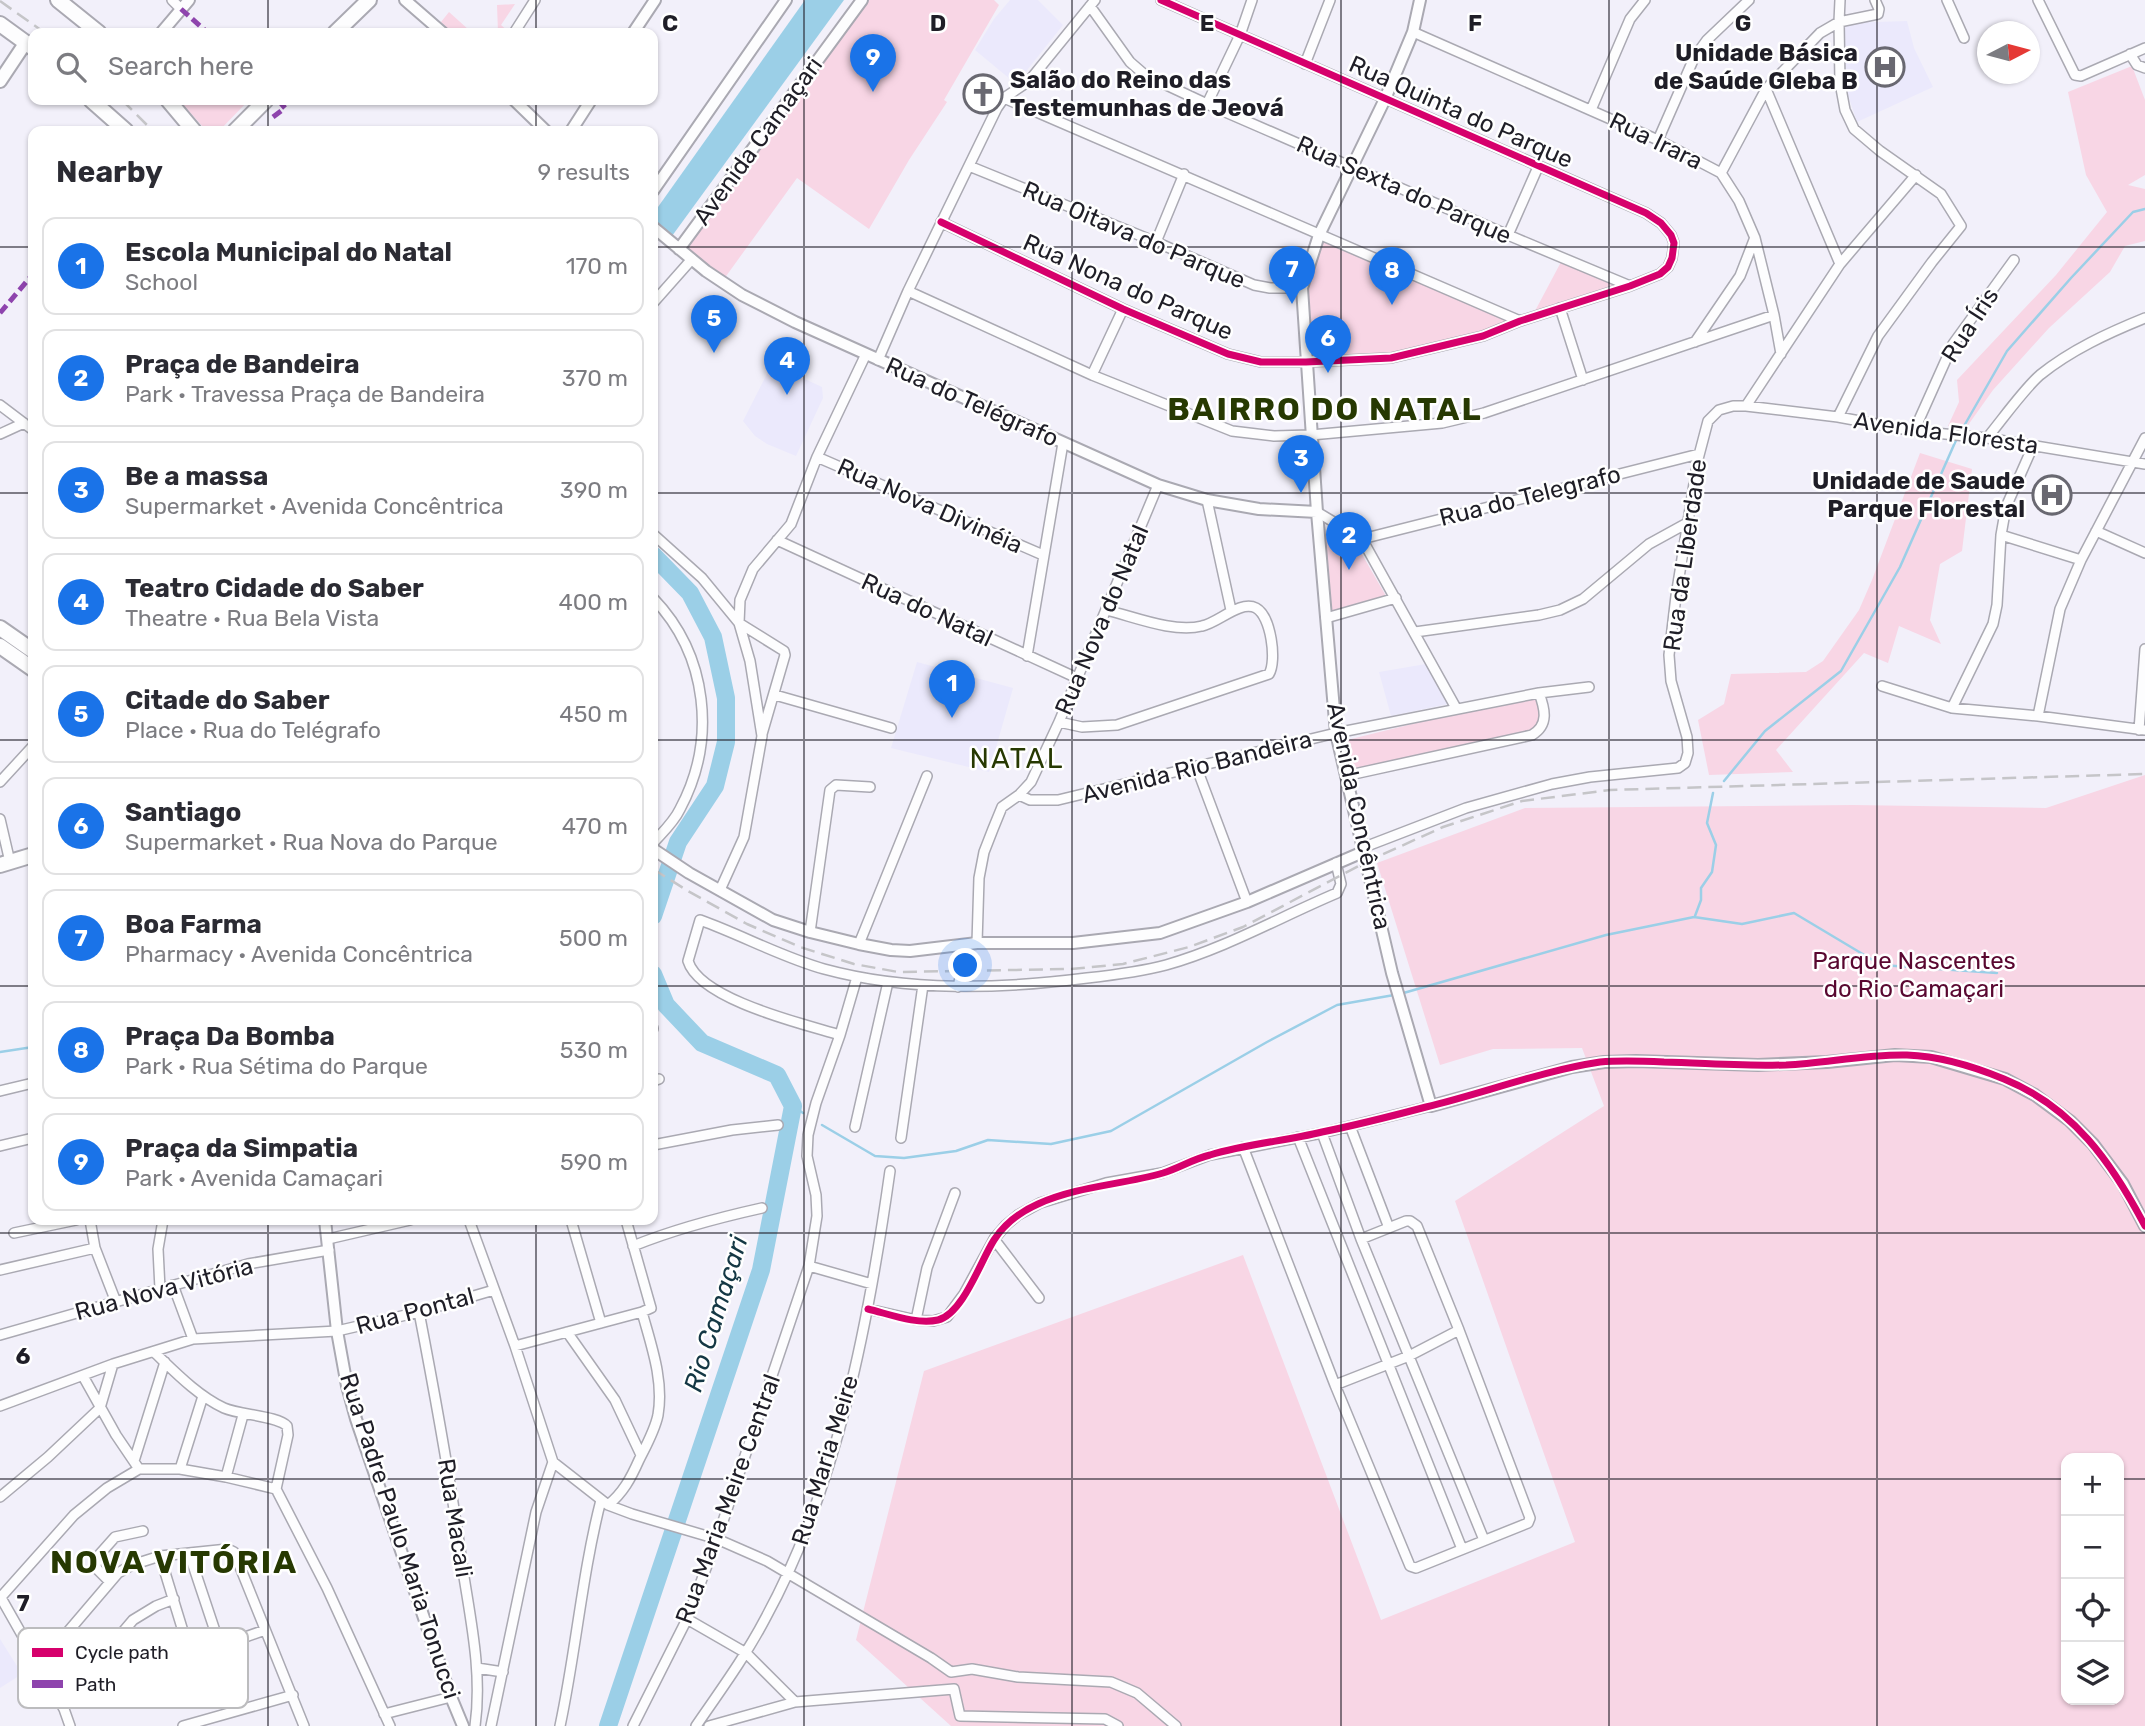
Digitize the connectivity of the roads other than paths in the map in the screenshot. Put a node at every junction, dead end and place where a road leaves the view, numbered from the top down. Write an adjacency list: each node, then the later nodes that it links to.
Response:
1 (58, 0): 23 (main road)
2 (172, 0): 20 (street)
3 (369, 0): 25 (main road)
4 (405, 0): 26 (street)
5 (535, 0): 27 (street)
6 (654, 0): 28 (street)
7 (786, 0): 61 (street)
8 (862, 0): 68 (street, Avenida Camaçari)
9 (1161, 0): 30 (street, Rua Quinta do Parque)
10 (1252, 0): 30 (street)
11 (1330, 0): 36 (street)
12 (1420, 0): 29 (street, Avenida Concêntrica)
13 (1645, 0): 48 (street)
14 (1749, 0): 54 (street)
15 (1840, 0): 21 (street)
16 (1875, 0): 21 (street)
17 (1947, 0): 31 (street)
18 (2038, 0): 35 (street)
19 (1092, 3): 40 (street); 42 (street, Rua Sexta do Parque)
20 (185, 4): 24 (street)
21 (1839, 22): 39 (street); 60 (street)
22 (0, 24): 32 (main road)
23 (93, 28)
24 (165, 28)
25 (340, 28)
26 (437, 28)
27 (517, 28)
28 (636, 28)
29 (1413, 32): 41 (street, Avenida Concêntrica); 48 (street, Rua Irara)
30 (1240, 35): 36 (street, Rua Quinta do Parque); 42 (street)
31 (1964, 38)
32 (28, 44)
33 (28, 47): 38 (main road)
34 (2145, 48): 35 (street)
35 (2130, 54): 37 (street)
36 (1305, 64): 41 (street, Rua Quinta do Parque)
37 (2145, 68)
38 (0, 81)
39 (1766, 89): 58 (street); 71 (street)
40 (1004, 98): 55 (street); 59 (street)
41 (1385, 99): 56 (street, Avenida Concêntrica); 57 (street, Rua Quinta do Parque)
42 (1207, 104): 56 (street, Rua Sexta do Parque)
43 (97, 105): 49 (main road)
44 (172, 105): 50 (main road)
45 (261, 105): 51 (main road)
46 (519, 105): 52 (street)
47 (588, 105): 53 (street)
48 (1591, 110): 54 (street, Rua Irara)
49 (120, 126)
50 (190, 126)
51 (240, 126)
52 (541, 126)
53 (574, 126)
54 (1658, 140): 58 (street, Rua Irara)
55 (969, 166): 62 (street); 67 (street, Rua Oitava do Parque)
56 (1353, 167): 64 (street, Avenida Concêntrica); 65 (street, Rua Sexta do Parque)
57 (1538, 167): 65 (street); 72 (street, Rua Quinta do Parque)
58 (1721, 173): 66 (street, Rua Irara)
59 (1184, 174): 64 (street); 67 (street)
60 (1916, 175): 71 (street); 90 (street)
61 (658, 184)
62 (941, 222): 74 (street); 77 (street, Rua Nona do Parque)
63 (658, 231): 68 (street, Rua do Telégrafo)
64 (1319, 235): 73 (street, Avenida Concêntrica); 80 (street)
65 (1508, 235): 72 (street, Rua Sexta do Parque)
66 (1755, 238): 78 (street, Rua Irara); 81 (street)
67 (1156, 242): 73 (street, Rua Oitava do Parque)
68 (675, 246): 69 (street, Rua do Telégrafo)
69 (692, 259): 75 (street); 82 (street, Rua do Telégrafo)
70 (2014, 260): 93 (street, Rua Íris)
71 (1840, 264): 83 (street)
72 (1630, 286): 76 (street, Rua Nona do Parque)
73 (1302, 288): 85 (street, Avenida Concêntrica)
74 (908, 291): 84 (street); 86 (street)
75 (658, 297)
76 (1560, 308): 80 (street, Rua Nona do Parque); 87 (street)
77 (1123, 309): 85 (street, Rua Nona do Parque); 86 (street)
78 (1774, 316): 81 (street); 83 (street, Rua Irara)
79 (2145, 317): 96 (street)
80 (1520, 321): 85 (street, Rua Nona do Parque)
81 (1695, 342): 87 (street)
82 (866, 354): 84 (street, Rua do Telégrafo); 101 (street)
83 (1781, 354): 89 (street)
84 (878, 360): 98 (street, Rua do Telégrafo)
85 (1306, 362): 95 (street, Avenida Concêntrica)
86 (1092, 375): 95 (street)
87 (1583, 380): 95 (street)
88 (0, 405): 91 (street)
89 (1746, 406): 90 (street, Avenida Floresta); 100 (street, Rua da Liberdade)
90 (1838, 418): 93 (street, Avenida Floresta)
91 (24, 423): 92 (street); 94 (street)
92 (28, 426)
93 (1914, 431): 96 (street, Avenida Floresta)
94 (0, 434)
95 (1311, 435): 106 (street, Avenida Concêntrica)
96 (1984, 438): 99 (street, Avenida Floresta)
97 (2145, 438): 102 (street)
98 (1063, 443): 104 (street, Rua do Telégrafo); 114 (street)
99 (2033, 446): 102 (street, Avenida Floresta); 109 (street)
100 (1699, 454): 107 (street, Rua da Liberdade); 111 (street, Rua do Telegrafo)
101 (817, 457): 112 (street); 114 (street, Rua Nova Divinéia)
102 (2133, 463): 103 (street, Avenida Floresta); 108 (street)
103 (2145, 464)
104 (1158, 485): 105 (street, Rua do Telégrafo); 118 (street, Rua Nova do Natal)
105 (1206, 500): 106 (street, Rua do Telégrafo); 119 (street)
106 (1317, 512): 111 (street); 120 (street, Avenida Concêntrica)
107 (1689, 522): 123 (street); 151 (street, Rua da Liberdade)
108 (2096, 531): 113 (street); 115 (street)
109 (2001, 535): 115 (street); 135 (street)
110 (658, 538): 121 (street)
111 (1362, 539): 116 (street)
112 (777, 540): 121 (street); 127 (street, Rua do Natal)
113 (2145, 553)
114 (1043, 555): 127 (street)
115 (2081, 560): 136 (street)
116 (1395, 598): 120 (street); 123 (street)
117 (658, 608): 150 (street)
118 (1106, 610): 119 (street); 129 (street, Rua Nova do Natal)
119 (1231, 610): 137 (street)
120 (1326, 618): 140 (street, Avenida Concêntrica)
121 (739, 622): 133 (street); 141 (street)
122 (0, 628): 125 (main road)
123 (1415, 632): 134 (street)
124 (0, 646): 128 (main road)
125 (28, 648)
126 (2145, 650): 139 (street)
127 (1027, 656): 129 (street, Rua do Natal)
128 (28, 666)
129 (1077, 678): 137 (street, Rua Nova do Natal)
130 (1882, 686): 135 (street)
131 (1589, 687): 132 (street, Avenida Rio Bandeira)
132 (1539, 693): 134 (street, Avenida Rio Bandeira); 145 (street)
133 (775, 695): 138 (street); 141 (street)
134 (1456, 708): 140 (street, Avenida Rio Bandeira)
135 (1952, 708): 136 (street)
136 (2038, 716): 139 (street)
137 (1059, 722): 148 (street, Rua Nova do Natal)
138 (891, 728)
139 (2142, 730)
140 (1336, 733): 143 (street, Avenida Rio Bandeira); 145 (street, Avenida Concêntrica)
141 (762, 736): 156 (street)
142 (28, 751): 146 (street)
143 (1196, 766): 148 (street, Avenida Rio Bandeira); 157 (street)
144 (927, 776): 159 (street)
145 (1346, 776): 151 (street, Avenida Concêntrica)
146 (0, 782)
147 (870, 787): 158 (street)
148 (1019, 795): 160 (street, Rua Nova do Natal)
149 (0, 818): 155 (street)
150 (658, 842)
151 (1362, 850): 154 (street); 168 (street, Avenida Concêntrica)
152 (658, 851): 156 (street)
153 (28, 857): 155 (main road)
154 (1336, 863): 157 (street); 164 (street)
155 (5, 864)
156 (720, 890): 158 (street)
157 (1247, 902): 160 (street)
158 (810, 932): 159 (street)
159 (859, 944): 160 (street)
160 (972, 944): 164 (street, Rua Nova do Natal)
161 (857, 977): 162 (street); 165 (street, Rua Maria Meire Central); 165 (street)
162 (888, 982): 163 (street); 171 (street)
163 (923, 985): 164 (street); 174 (street)
164 (958, 987)
165 (840, 1035): 198 (street, Rua Maria Meire Central)
166 (28, 1084): 167 (street)
167 (0, 1091)
168 (1431, 1106): 170 (street); 190 (street)
169 (778, 1125): 176 (street)
170 (1350, 1126): 172 (street); 191 (street)
171 (855, 1127)
172 (1322, 1132): 173 (street); 193 (street)
173 (1298, 1137): 178 (street); 221 (street)
174 (901, 1138)
175 (28, 1139): 177 (street)
176 (658, 1144)
177 (0, 1146)
178 (1243, 1147): 194 (street); 223 (street)
179 (890, 1171): 200 (street, Rua Maria Meire)
180 (955, 1193): 209 (street)
181 (762, 1208): 196 (street)
182 (52, 1225): 192 (street)
183 (91, 1225): 197 (street)
184 (162, 1225): 202 (street)
185 (326, 1225): 195 (street, Rua Padre Paulo Maria Tonucci)
186 (393, 1225): 195 (street, Rua Nova Vitória)
187 (471, 1225): 203 (street)
188 (573, 1225): 210 (street)
189 (627, 1225): 196 (street)
190 (2145, 1226)
191 (1389, 1228): 193 (street); 211 (street)
192 (14, 1233)
193 (1362, 1239): 218 (street)
194 (995, 1240): 204 (street); 209 (street)
195 (328, 1244): 201 (street, Rua Nova Vitória); 212 (street, Rua Padre Paulo Maria Tonucci)
196 (633, 1247): 207 (street)
197 (95, 1248): 199 (street); 205 (street)
198 (809, 1266): 200 (street); 237 (street, Rua Maria Meire Central)
199 (0, 1269)
200 (872, 1284): 206 (street, Rua Maria Meire)
201 (173, 1285): 202 (street, Rua Nova Vitória); 215 (street)
202 (160, 1289): 205 (street, Rua Nova Vitória)
203 (494, 1290): 208 (street, Rua Pontal); 216 (street)
204 (1038, 1298)
205 (116, 1302): 214 (street, Rua Nova Vitória)
206 (868, 1309): 209 (street); 242 (street, Rua Maria Meire)
207 (645, 1311): 210 (street); 228 (street)
208 (419, 1312): 212 (street, Rua Pontal); 255 (street, Rua Macali)
209 (916, 1320)
210 (601, 1322): 213 (street)
211 (1459, 1330): 218 (street); 238 (street)
212 (337, 1331): 215 (street, Rua Pontal); 258 (street, Rua Padre Paulo Maria Tonucci)
213 (568, 1332): 216 (street); 228 (street)
214 (0, 1335)
215 (193, 1339): 217 (street, Rua Pontal)
216 (514, 1346): 229 (street)
217 (155, 1352): 219 (street); 220 (street, Rua Pontal)
218 (1409, 1356): 221 (street); 238 (street)
219 (164, 1362): 224 (street); 230 (street)
220 (113, 1364): 222 (street, Rua Pontal); 226 (street)
221 (1388, 1364): 223 (street); 239 (street)
222 (83, 1377): 225 (street, Rua Pontal); 226 (street)
223 (1335, 1385): 239 (street)
224 (203, 1396): 227 (street); 231 (street)
225 (0, 1406)
226 (100, 1408): 230 (street); 234 (street)
227 (243, 1415): 232 (street); 233 (street)
228 (641, 1455): 235 (street)
229 (553, 1462): 235 (street); 256 (street)
230 (137, 1465): 231 (street); 244 (street)
231 (180, 1469): 232 (street)
232 (226, 1477): 233 (street)
233 (276, 1489): 263 (street)
234 (0, 1497)
235 (605, 1502): 237 (street); 271 (street)
236 (143, 1531): 243 (street)
237 (718, 1539): 242 (street); 246 (street, Rua Maria Meire Central)
238 (1484, 1540): 239 (street)
239 (1462, 1549)
240 (189, 1553): 241 (street); 251 (street); 252 (street)
241 (160, 1556): 243 (street); 245 (street)
242 (788, 1573): 254 (street, Rua Maria Meire); 276 (street)
243 (110, 1582): 248 (street)
244 (0, 1597): 247 (street)
245 (174, 1599): 249 (street); 250 (street)
246 (687, 1619): 254 (street); 272 (street, Rua Maria Meire Central)
247 (18, 1628)
248 (71, 1628)
249 (127, 1628)
250 (182, 1628)
251 (214, 1628)
252 (265, 1630): 253 (street); 257 (street)
253 (248, 1636)
254 (746, 1653): 259 (street); 273 (street, Rua Maria Meire)
255 (477, 1668): 256 (street); 269 (street, Rua Macali)
256 (503, 1672): 270 (street)
257 (293, 1695): 262 (street); 266 (street)
258 (451, 1697): 263 (street); 268 (street, Rua Padre Paulo Maria Tonucci)
259 (795, 1702): 274 (street); 275 (street)
260 (62, 1708): 264 (street)
261 (247, 1708): 265 (street)
262 (248, 1708)
263 (384, 1714): 267 (street)
264 (71, 1726)
265 (183, 1726)
266 (304, 1726)
267 (390, 1726)
268 (463, 1726)
269 (475, 1726)
270 (491, 1726)
271 (560, 1726)
272 (633, 1726)
273 (696, 1726)
274 (709, 1726)
275 (1118, 1726)
276 (1176, 1726)

